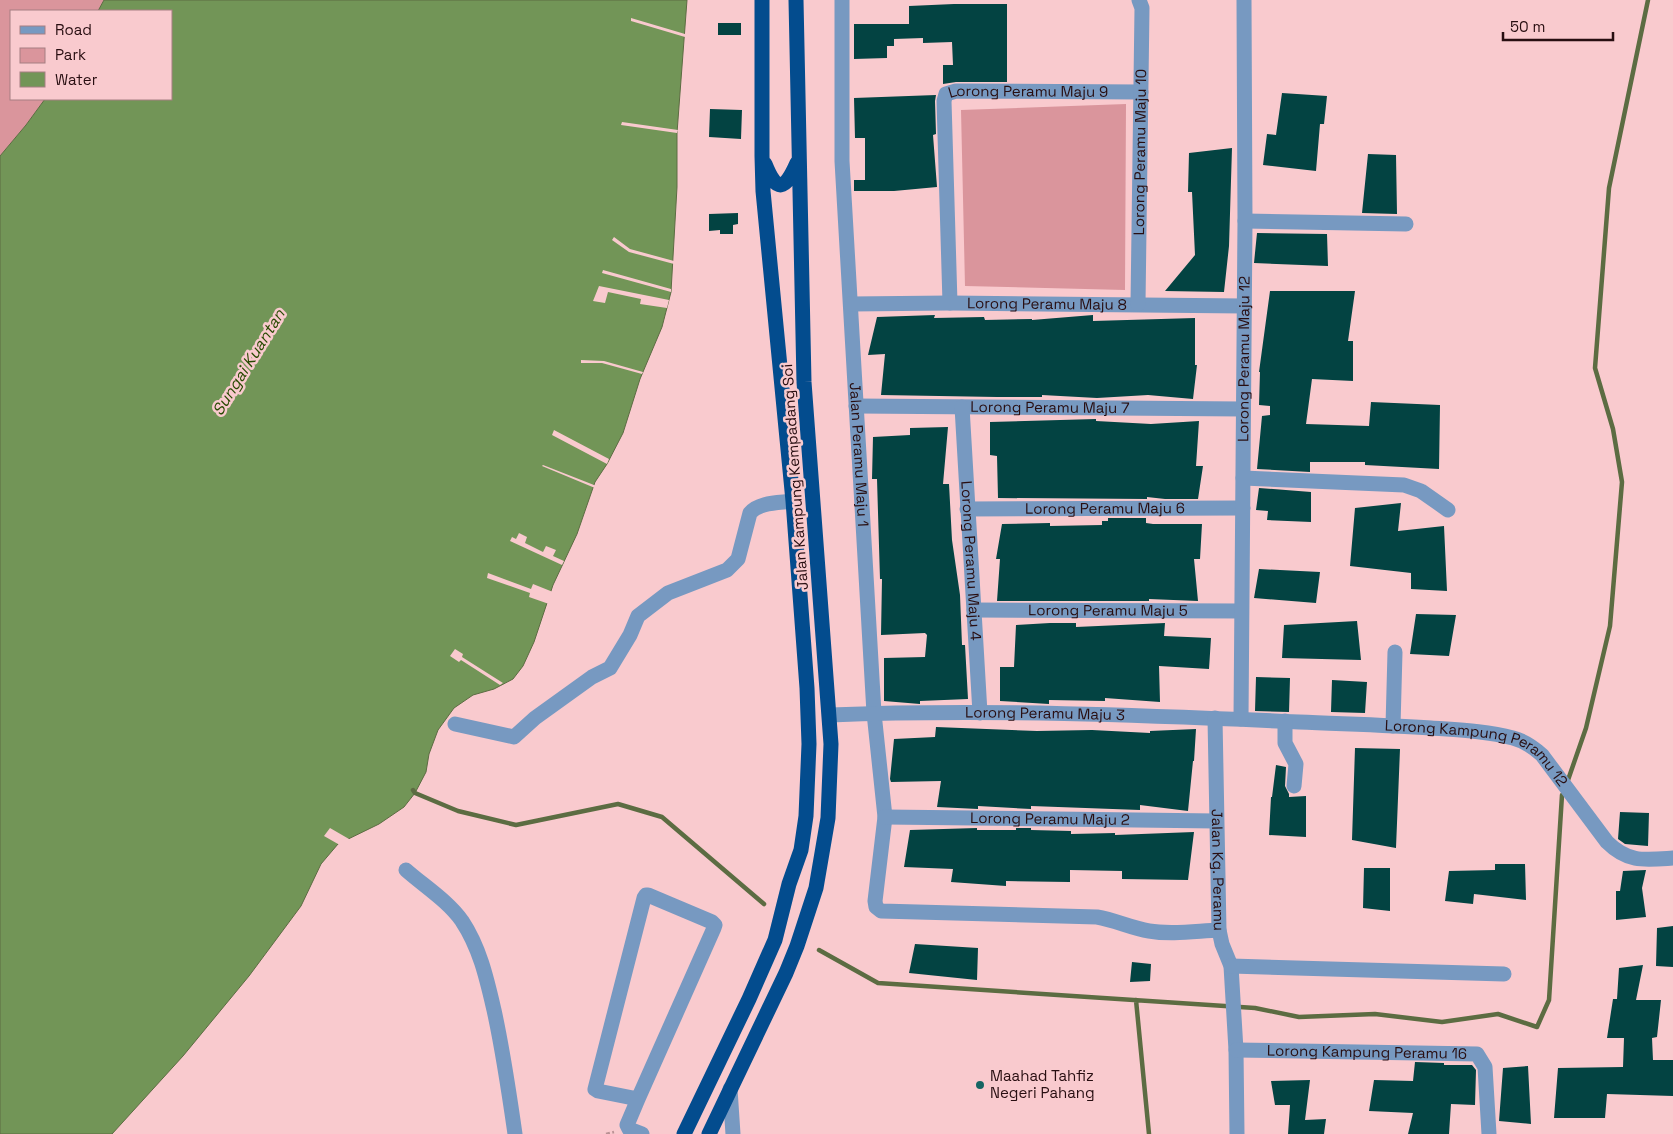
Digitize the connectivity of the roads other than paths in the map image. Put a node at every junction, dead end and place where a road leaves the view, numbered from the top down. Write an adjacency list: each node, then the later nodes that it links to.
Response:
1 (762, 0): 7 (highway, Jalan Kampung Kempadang Soi)
2 (796, 0): 8 (highway, Jalan Kampung Kempadang Soi)
3 (842, 0): 12 (street, Jalan Peramu Maju 1)
4 (1139, 0): 6 (street, Lorong Peramu Maju 10)
5 (1244, 0): 9 (street, Lorong Peramu Maju 12)
6 (1141, 92): 11 (street, Lorong Peramu Maju 9); 13 (street, Lorong Peramu Maju 10)
7 (762, 156): 8 (highway); 19 (highway, Jalan Kampung Kempadang Soi)
8 (800, 157): 28 (highway, Jalan Kampung Kempadang Soi)
9 (1246, 221): 10 (street); 14 (street, Lorong Peramu Maju 12)
10 (1406, 224)
11 (950, 302): 12 (street, Lorong Peramu Maju 8); 13 (street, Lorong Peramu Maju 8)
12 (851, 304): 15 (street, Jalan Peramu Maju 1)
13 (1138, 304): 14 (street, Lorong Peramu Maju 8)
14 (1244, 306): 17 (street, Lorong Peramu Maju 12)
15 (856, 406): 16 (street, Lorong Peramu Maju 7); 26 (street, Jalan Peramu Maju 1)
16 (962, 407): 17 (street, Lorong Peramu Maju 7); 21 (street, Lorong Peramu Maju 4)
17 (1244, 409): 18 (street, Lorong Peramu Maju 12)
18 (1243, 478): 20 (street, Lorong Peramu Maju 12); 22 (street)
19 (793, 501): 32 (street); 47 (highway, Jalan Kampung Kempadang Soi)
20 (1242, 508): 21 (street, Lorong Peramu Maju 6); 24 (street, Lorong Peramu Maju 12)
21 (967, 509): 23 (street, Lorong Peramu Maju 4)
22 (1448, 510)
23 (974, 610): 24 (street, Lorong Peramu Maju 5); 27 (street, Lorong Peramu Maju 4)
24 (1242, 611): 30 (street, Lorong Peramu Maju 12)
25 (1395, 652): 33 (street)
26 (874, 713): 27 (street, Lorong Peramu Maju 3); 28 (street, Lorong Peramu Maju 3); 35 (street, Jalan Peramu Maju 1)
27 (980, 713): 29 (street, Lorong Peramu Maju 3)
28 (830, 715): 43 (highway, Jalan Kampung Kempadang Soi)
29 (1215, 718): 30 (street, Lorong Peramu Maju 3); 36 (street, Jalan Kg. Peramu)
30 (1241, 719): 31 (street, Lorong Kampung Peramu 12)
31 (1285, 721): 33 (street, Lorong Kampung Peramu 12); 34 (street)
32 (455, 724)
33 (1393, 726): 37 (street, Lorong Kampung Peramu 12)
34 (1294, 786)
35 (884, 817): 36 (street, Lorong Peramu Maju 2); 39 (street, Jalan Peramu Maju 1)
36 (1216, 821): 39 (street, Jalan Kg. Peramu)
37 (1673, 858)
38 (406, 870): 45 (street)
39 (1219, 930): 40 (street, Jalan Kg. Peramu)
40 (1231, 966): 41 (street); 42 (street, Jalan Kg. Peramu)
41 (1504, 974)
42 (1236, 1050): 50 (street, Jalan Kg. Peramu); 51 (street, Lorong Kampung Peramu 16)
43 (730, 1089): 48 (highway, Jalan Kampung Kempadang Soi); 49 (street)
44 (638, 1100): 44 (street); 46 (street)
45 (515, 1134)
46 (642, 1134)
47 (684, 1134)
48 (709, 1134)
49 (733, 1134)
50 (1238, 1134)
51 (1490, 1134)

